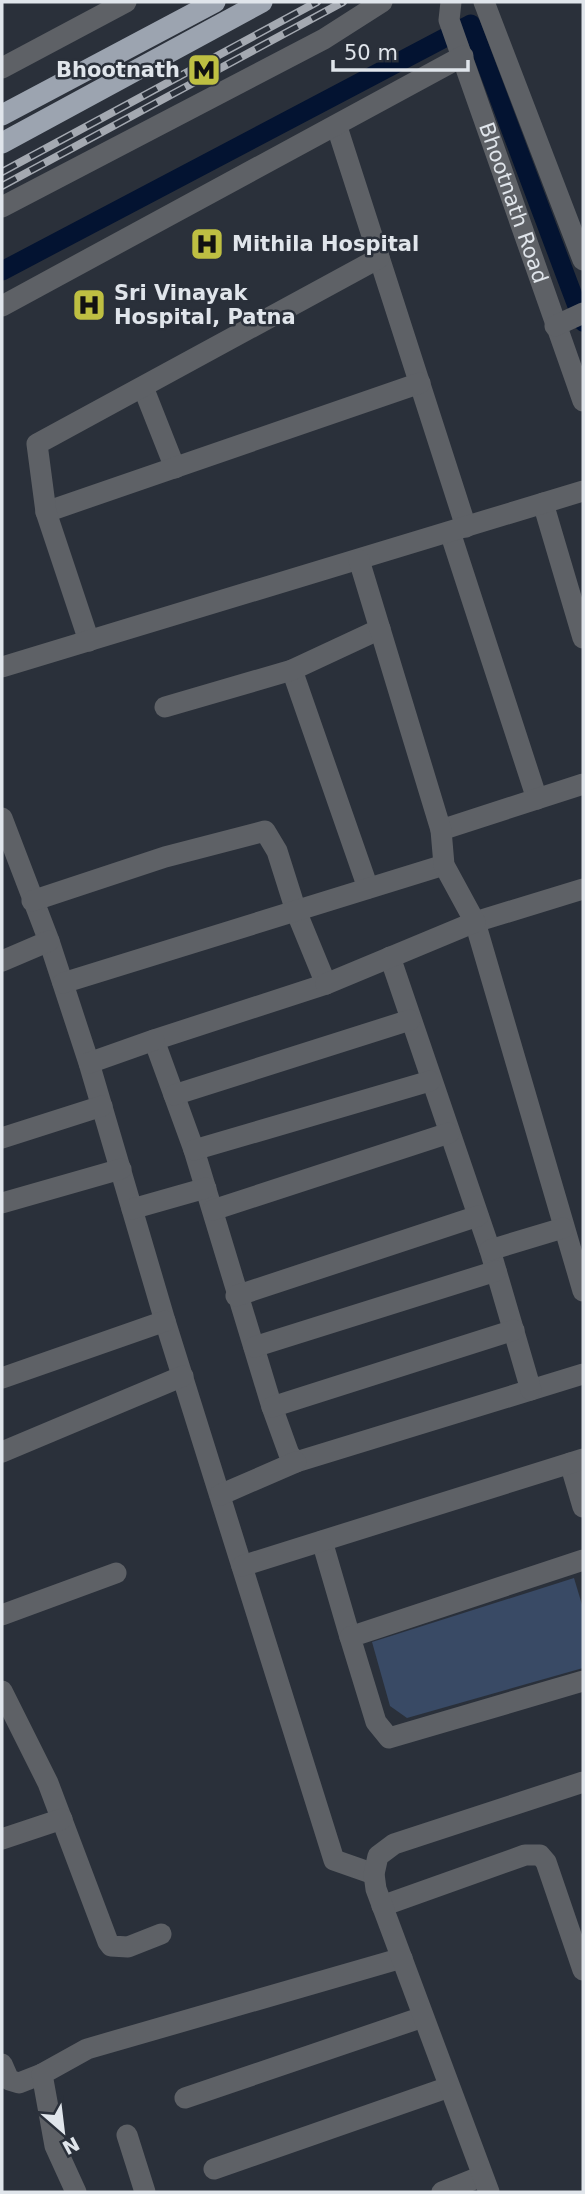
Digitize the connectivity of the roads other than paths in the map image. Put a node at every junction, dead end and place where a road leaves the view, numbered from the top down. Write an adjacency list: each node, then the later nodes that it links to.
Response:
1 (127, 2): 8 (street)
2 (215, 2): 9 (highway)
3 (262, 2): 11 (highway)
4 (382, 2): 12 (street)
5 (451, 2): 7 (street, Bhootnath Road)
6 (484, 2): 14 (street, Bhootnath Road)
7 (462, 53): 10 (street); 16 (street, Bhootnath Road)
8 (2, 68)
9 (2, 115)
10 (337, 127): 13 (street); 15 (street)
11 (2, 143)
12 (2, 207)
13 (379, 258): 17 (street); 18 (street)
14 (583, 260)
15 (2, 306)
16 (568, 320): 19 (street, Bhootnath Road)
17 (420, 383): 20 (street); 24 (street)
18 (143, 387): 20 (street); 23 (street)
19 (583, 401)
20 (175, 468): 23 (street)
21 (583, 491): 22 (street)
22 (543, 503): 24 (street); 27 (street)
23 (46, 512): 28 (street)
24 (458, 529): 25 (street); 33 (street)
25 (359, 560): 26 (street); 28 (street)
26 (380, 629): 30 (street); 35 (street)
27 (583, 638)
28 (89, 641): 29 (street)
29 (2, 667)
30 (292, 670): 31 (street); 38 (street)
31 (165, 707)
32 (583, 784): 33 (street)
33 (537, 799): 35 (street)
34 (2, 818): 36 (street)
35 (441, 830): 37 (street)
36 (7, 852): 40 (street)
37 (444, 865): 38 (street); 42 (street)
38 (368, 888): 41 (street)
39 (583, 889): 42 (street)
40 (32, 901): 41 (street); 43 (street)
41 (296, 911): 46 (street); 47 (street)
42 (475, 922): 44 (street); 63 (street)
43 (49, 941): 45 (street); 46 (street)
44 (390, 957): 47 (street); 48 (street)
45 (2, 961)
46 (63, 983): 50 (street)
47 (326, 984): 49 (street)
48 (410, 1020): 51 (street); 52 (street)
49 (153, 1040): 50 (street); 52 (street)
50 (89, 1063): 53 (street)
51 (430, 1080): 54 (street); 56 (street)
52 (174, 1095): 56 (street)
53 (102, 1106): 55 (street); 57 (street)
54 (449, 1133): 61 (street); 62 (street)
55 (2, 1138)
56 (194, 1150): 58 (street)
57 (121, 1169): 59 (street); 60 (street)
58 (206, 1188): 60 (street); 61 (street)
59 (2, 1203)
60 (132, 1209): 68 (street)
61 (213, 1210): 67 (street)
62 (478, 1216): 64 (street); 67 (street)
63 (562, 1228): 64 (street); 66 (street)
64 (490, 1250): 65 (street)
65 (496, 1271): 69 (street); 70 (street)
66 (583, 1290)
67 (236, 1296): 70 (street)
68 (165, 1321): 72 (street); 73 (street)
69 (514, 1330): 74 (street); 75 (street)
70 (254, 1348): 75 (street)
71 (583, 1374): 74 (street)
72 (183, 1376): 76 (street); 79 (street)
73 (2, 1378)
74 (531, 1390): 78 (street)
75 (272, 1408): 78 (street)
76 (2, 1452)
77 (576, 1461): 80 (street); 81 (street)
78 (296, 1462): 79 (street)
79 (220, 1495): 83 (street)
80 (583, 1507)
81 (322, 1541): 83 (street); 86 (street)
82 (583, 1560): 86 (street)
83 (242, 1566): 92 (street)
84 (116, 1573): 85 (street)
85 (2, 1615)
86 (350, 1637): 87 (street)
87 (583, 1681)
88 (2, 1690): 90 (street)
89 (583, 1782): 92 (street)
90 (61, 1819): 91 (street); 94 (street)
91 (2, 1839)
92 (374, 1874): 93 (street)
93 (382, 1906): 95 (street); 96 (street)
94 (161, 1934)
95 (402, 1958): 97 (street); 99 (street)
96 (583, 1970)
97 (423, 2017): 100 (street); 101 (street)
98 (2, 2064): 99 (street)
99 (42, 2074): 105 (street)
100 (449, 2087): 103 (street); 104 (street)
101 (185, 2098)
102 (127, 2136): 106 (street)
103 (214, 2169)
104 (486, 2184): 107 (street)
105 (76, 2192)
106 (145, 2192)
107 (442, 2192)

